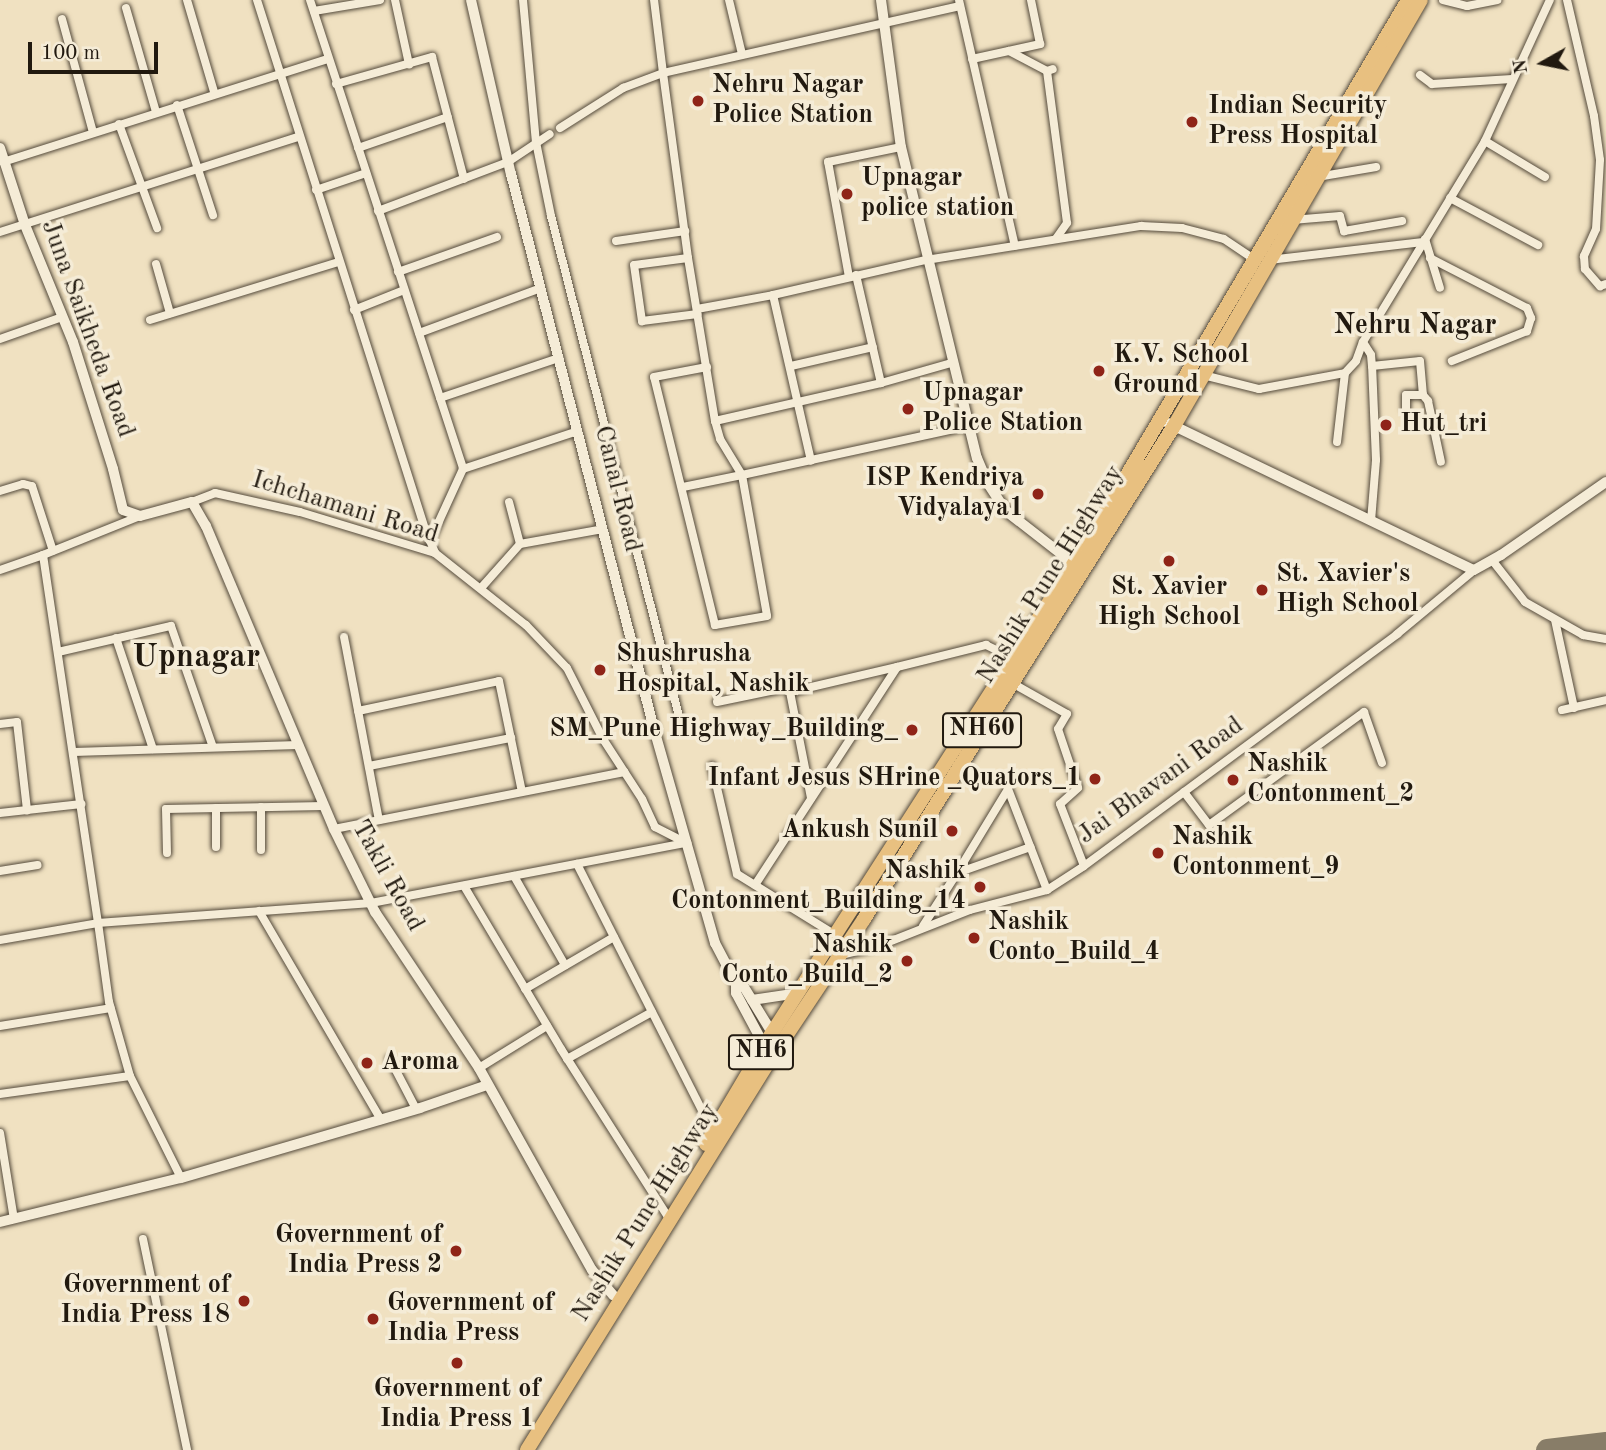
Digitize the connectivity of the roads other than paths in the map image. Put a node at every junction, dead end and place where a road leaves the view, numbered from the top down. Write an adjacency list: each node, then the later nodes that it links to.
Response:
1 (187, 0): 33 (street)
2 (257, 0): 29 (street)
3 (310, 0): 20 (street)
4 (380, 0): 20 (street)
5 (395, 0): 27 (street)
6 (471, 0): 48 (street, Canal Road)
7 (523, 0): 43 (street)
8 (654, 0): 28 (street)
9 (729, 0): 24 (street)
10 (881, 0): 22 (street)
11 (1031, 0): 23 (street)
12 (1408, 0): 75 (highway, Nashik Pune Highway / NH60)
13 (1421, 0): 52 (highway, Nashik Pune Highway / NH60)
14 (1443, 0): 15 (street)
15 (1497, 0)
16 (1550, 0): 31 (street)
17 (1567, 0): 80 (street)
18 (960, 3): 22 (street); 26 (street)
19 (126, 8): 35 (street)
20 (314, 12): 25 (street)
21 (62, 19): 39 (street)
22 (884, 24): 24 (street); 44 (street)
23 (1009, 51): 26 (street); 67 (street)
24 (742, 54): 28 (street)
25 (328, 59): 29 (street); 32 (street)
26 (972, 60): 71 (street)
27 (409, 64): 32 (street); 36 (street)
28 (663, 73): 38 (street); 64 (street)
29 (280, 74): 33 (street); 41 (street)
30 (1420, 75): 31 (street)
31 (1512, 79): 42 (street)
32 (336, 85): 46 (street)
33 (214, 93): 34 (street)
34 (177, 105): 35 (street); 50 (street)
35 (156, 112): 37 (street)
36 (448, 117): 46 (street); 54 (street)
37 (119, 124): 39 (street); 55 (street)
38 (559, 128)
39 (93, 132): 47 (street)
40 (550, 134): 43 (street)
41 (298, 137): 50 (street); 56 (street)
42 (1485, 141): 53 (street); 57 (street)
43 (536, 142): 48 (street); 149 (street)
44 (901, 147): 74 (street); 79 (street)
45 (0, 148): 47 (street, Juna Saikheda Road)
46 (358, 148): 51 (street)
47 (3, 162): 62 (street, Juna Saikheda Road)
48 (508, 162): 54 (street); 81 (street, Canal Road)
49 (1376, 167): 52 (street)
50 (197, 168): 55 (street); 59 (street)
51 (366, 173): 56 (street); 58 (street)
52 (1317, 177): 60 (highway, Nashik Pune Highway / NH60)
53 (1545, 177)
54 (464, 179): 58 (street)
55 (141, 186): 62 (street); 63 (street)
56 (316, 190): 76 (street)
57 (1450, 198): 69 (street); 70 (street)
58 (378, 211): 78 (street)
59 (213, 215)
60 (1292, 220): 61 (street); 75 (highway, Nashik Pune Highway / NH60)
61 (1402, 221)
62 (24, 225): 65 (street); 88 (street, Juna Saikheda Road)
63 (157, 228)
64 (685, 231): 68 (street); 72 (street)
65 (0, 232)
66 (497, 237): 78 (street)
67 (1056, 239): 71 (street); 75 (street)
68 (616, 241)
69 (1424, 241): 73 (street); 75 (street); 92 (street)
70 (1538, 245)
71 (1015, 246): 74 (street)
72 (688, 258): 86 (street); 86 (street)
73 (1430, 258): 82 (street); 95 (street)
74 (926, 260): 79 (street); 96 (street)
75 (1262, 260): 101 (highway, Nashik Pune Highway / NH60); 108 (highway, Nashik Pune Highway / NH60)
76 (339, 262): 85 (street); 87 (street)
77 (156, 264): 87 (street)
78 (398, 272): 83 (street)
79 (852, 276): 84 (street); 93 (street)
80 (1606, 284)
81 (541, 288): 90 (street); 94 (street, Canal Road)
82 (1440, 288)
83 (404, 290): 85 (street); 90 (street)
84 (774, 295): 86 (street); 97 (street)
85 (354, 310): 124 (street)
86 (697, 311): 99 (street)
87 (170, 313): 89 (street)
88 (62, 317): 91 (street); 121 (street, Juna Saikheda Road)
89 (150, 320)
90 (419, 333): 104 (street)
91 (0, 339)
92 (1363, 342): 98 (street); 100 (street)
93 (873, 347): 97 (street); 102 (street)
94 (559, 358): 104 (street); 110 (street, Canal Road)
95 (1452, 361)
96 (951, 363): 102 (street); 109 (street)
97 (791, 366): 105 (street)
98 (1372, 366): 103 (street); 122 (street)
99 (707, 367): 107 (street); 117 (street)
100 (1345, 373): 101 (street); 111 (street)
101 (1203, 375): 108 (highway, Nashik Pune Highway / NH60)
102 (881, 383): 105 (street)
103 (1423, 395): 106 (street); 113 (street)
104 (440, 398): 114 (street)
105 (797, 401): 107 (street); 112 (street)
106 (1406, 409)
107 (715, 421): 115 (street)
108 (1167, 423): 122 (street); 130 (highway, Nashik Pune Highway / NH60); 141 (highway, Nashik Pune Highway / NH60)
109 (968, 426): 112 (street); 130 (street)
110 (578, 431): 114 (street); 123 (street, Canal Road)
111 (1337, 442)
112 (811, 461): 115 (street)
113 (1441, 462)
114 (463, 469): 124 (street)
115 (742, 475): 117 (street); 117 (street)
116 (1606, 482): 129 (street, Jai Bhavani Road)
117 (682, 487)
118 (0, 491): 126 (street)
119 (192, 502): 121 (street); 127 (street, Ichchamani Road); 151 (street, Takli Road)
120 (509, 502): 125 (street)
121 (140, 516): 126 (street)
122 (1371, 520): 132 (street)
123 (603, 529): 125 (street); 170 (street, Canal Road)
124 (430, 541): 127 (street)
125 (520, 544): 133 (street)
126 (53, 551): 128 (street)
127 (435, 553): 133 (street, Ichchamani Road)
128 (43, 555): 131 (street); 138 (street)
129 (1492, 560): 132 (street, Jai Bhavani Road); 134 (street)
130 (1074, 564): 139 (highway, Nashik Pune Highway / NH60)
131 (0, 570)
132 (1474, 570): 160 (street, Jai Bhavani Road)
133 (481, 589): 158 (street, Ichchamani Road)
134 (1555, 620): 137 (street); 145 (street)
135 (344, 636): 147 (street)
136 (116, 638): 138 (street); 152 (street); 153 (street)
137 (1606, 639)
138 (58, 652): 154 (street)
139 (1013, 659): 140 (street); 188 (highway, Nashik Pune Highway / NH6)
140 (897, 667): 142 (street); 161 (street)
141 (1012, 682): 177 (street); 191 (highway, Nashik Pune Highway / NH60)
142 (790, 692): 144 (street); 161 (street)
143 (1606, 700): 145 (street)
144 (717, 702)
145 (1574, 708): 146 (street)
146 (1562, 710)
147 (358, 711): 150 (street); 156 (street)
148 (0, 724): 166 (street)
149 (681, 724)
150 (511, 738): 156 (street); 159 (street)
151 (298, 745): 152 (street); 163 (street, Takli Road)
152 (212, 747): 153 (street)
153 (153, 749): 154 (street)
154 (74, 752): 162 (street)
155 (1382, 764): 160 (street)
156 (369, 766): 168 (street)
157 (712, 766): 181 (street)
158 (624, 772): 159 (street); 170 (street, Ichchamani Road)
159 (522, 792): 168 (street)
160 (1184, 792): 177 (street, Jai Bhavani Road)
161 (811, 798): 181 (street)
162 (82, 804): 166 (street); 186 (street)
163 (324, 806): 164 (street); 169 (street, Takli Road)
164 (261, 807): 165 (street); 173 (street)
165 (216, 808): 171 (street); 174 (street)
166 (27, 810): 167 (street)
167 (0, 813)
168 (379, 820): 169 (street)
169 (334, 829): 184 (street, Takli Road)
170 (687, 843): 175 (street); 193 (street, Canal Road)
171 (216, 847)
172 (1031, 847): 179 (street); 179 (street); 183 (street)
173 (261, 850)
174 (167, 853)
175 (577, 864): 180 (street); 189 (street)
176 (38, 865): 178 (street)
177 (1084, 866): 183 (street, Jai Bhavani Road)
178 (0, 871)
179 (957, 873): 187 (street)
180 (514, 876): 182 (street); 192 (street)
181 (755, 884): 188 (street)
182 (464, 886): 184 (street); 194 (street)
183 (1047, 890): 187 (street, Jai Bhavani Road)
184 (371, 903): 185 (street); 204 (street, Takli Road)
185 (259, 911): 186 (street); 209 (street)
186 (98, 923): 190 (street); 197 (street)
187 (923, 926): 191 (street, Jai Bhavani Road)
188 (837, 936): 195 (highway, Nashik Pune Highway / NH6)
189 (614, 937): 192 (street); 198 (street)
190 (0, 940)
191 (837, 957): 201 (highway, Nashik Pune Highway / NH60)
192 (565, 965): 194 (street)
193 (736, 983): 196 (street, Canal Road); 201 (street, Canal Road)
194 (525, 989): 200 (street)
195 (799, 993): 196 (street); 201 (highway, Nashik Pune Highway / NH6)
196 (752, 1000): 201 (street, Canal Road)
197 (111, 1008): 199 (street); 205 (street)
198 (652, 1012): 203 (street); 210 (street)
199 (0, 1026)
200 (547, 1026): 203 (street); 204 (street)
201 (772, 1045): 210 (highway, Nashik Pune Highway / NH6); 213 (highway, Nashik Pune Highway / NH60)
202 (390, 1059): 208 (street)
203 (567, 1059): 213 (street)
204 (479, 1068): 206 (street, Takli Road)
205 (130, 1076): 207 (street); 212 (street)
206 (487, 1085): 208 (street); 217 (street, Takli Road)
207 (0, 1094)
208 (416, 1110): 209 (street)
209 (381, 1120): 212 (street)
210 (713, 1132): 213 (highway, Nashik Pune Highway / NH6)
211 (0, 1133): 214 (street)
212 (181, 1178): 214 (street)
213 (667, 1216): 217 (highway, Nashik Pune Highway / NH6); 220 (highway, Nashik Pune Highway / NH60)
214 (14, 1219): 215 (street)
215 (0, 1222)
216 (143, 1239): 218 (street)
217 (613, 1295): 219 (highway, Nashik Pune Highway / NH6)
218 (187, 1450)
219 (517, 1450)
220 (527, 1450)

